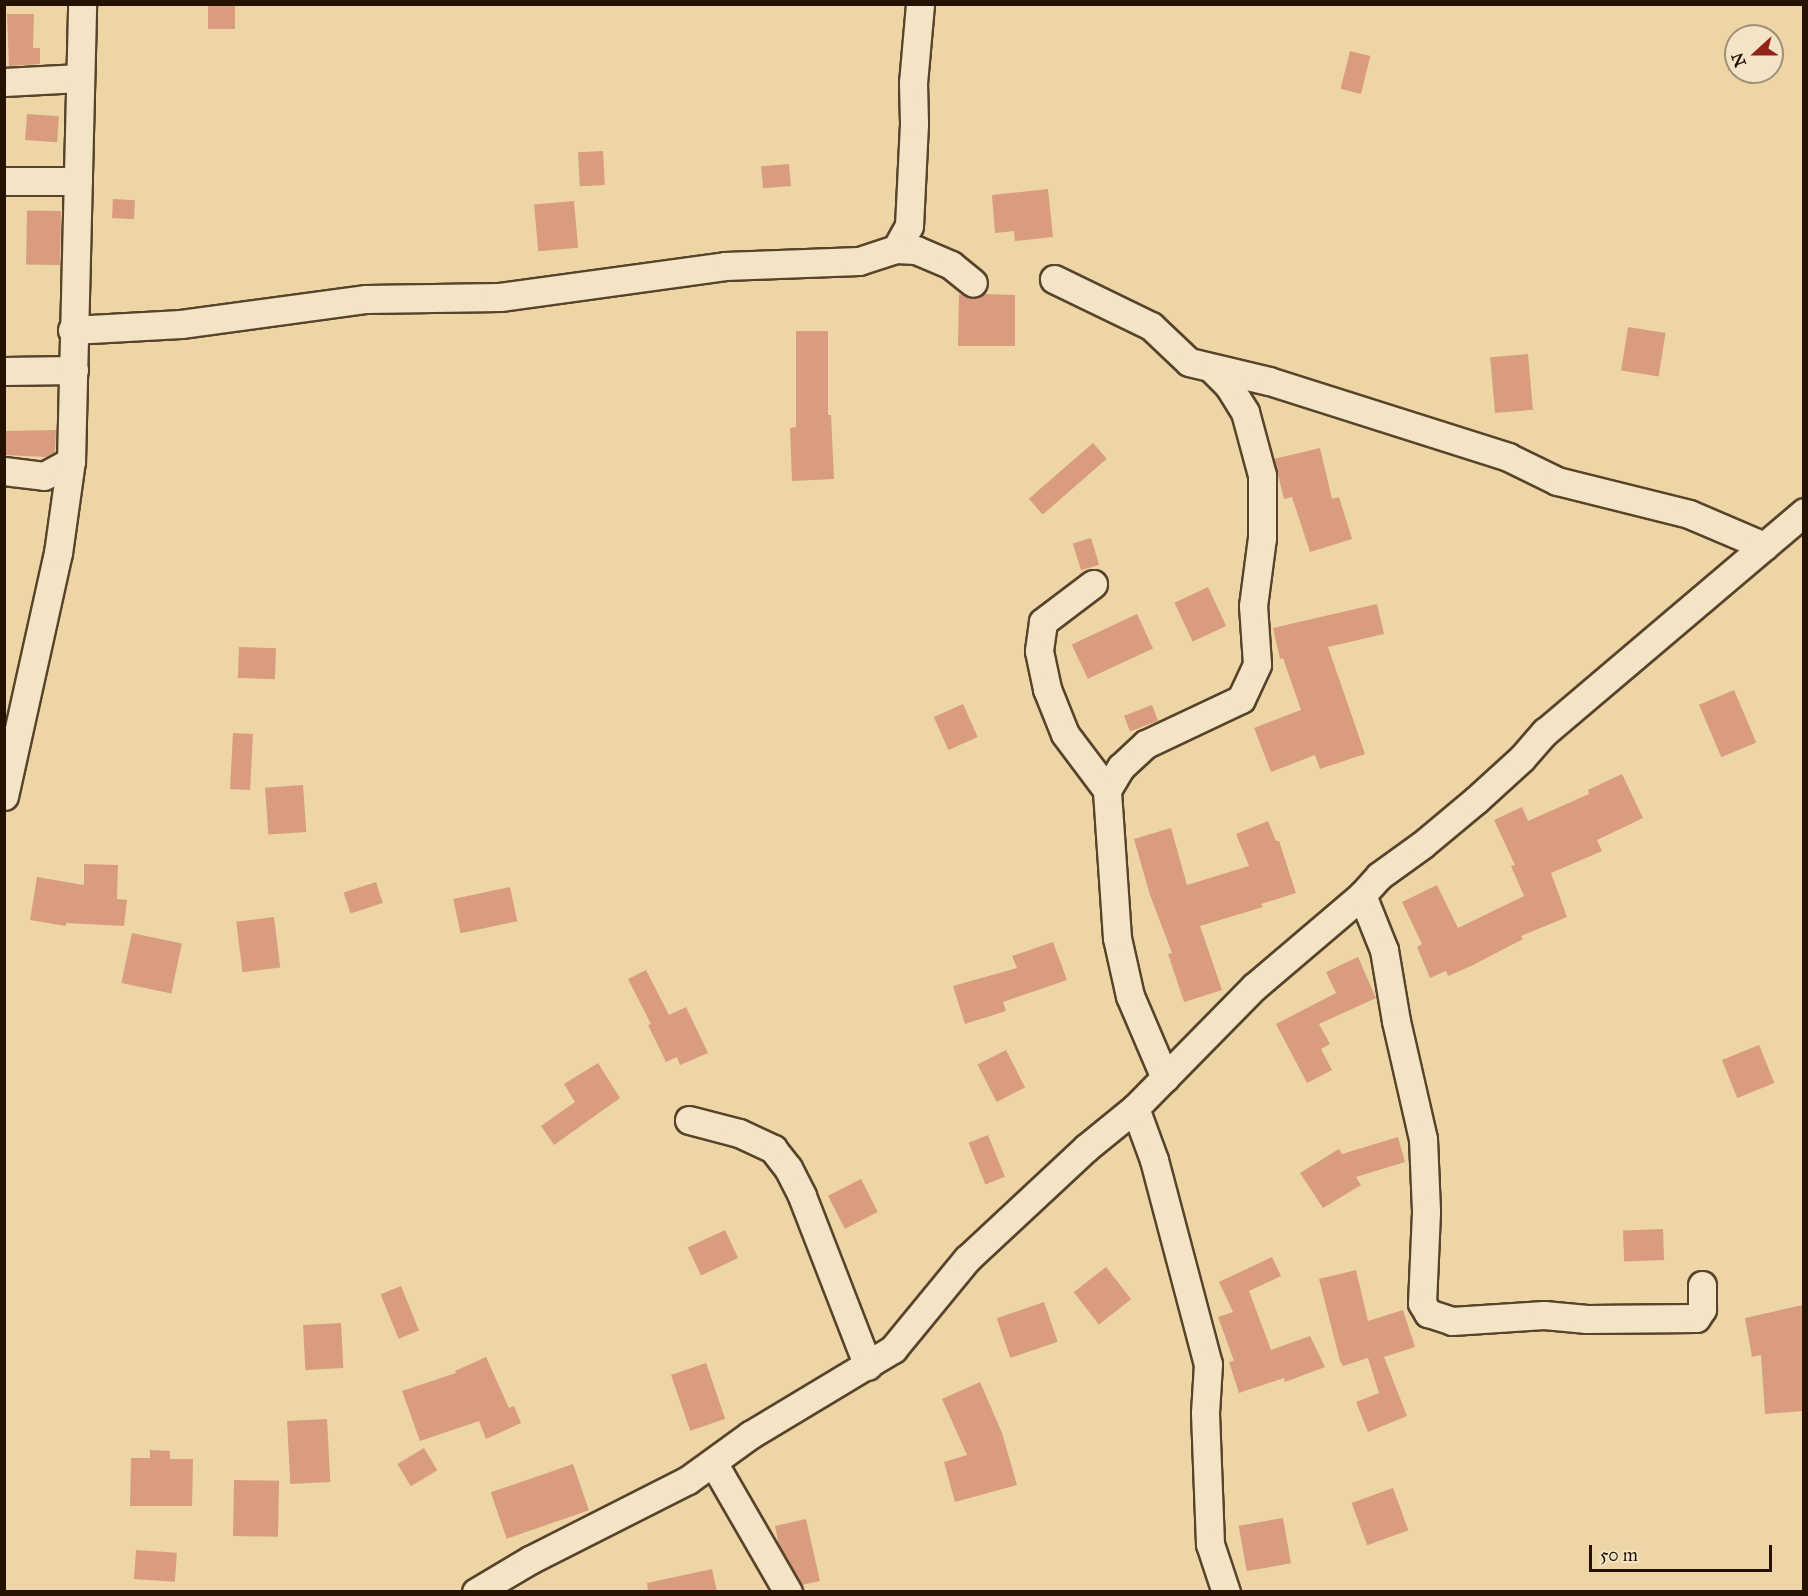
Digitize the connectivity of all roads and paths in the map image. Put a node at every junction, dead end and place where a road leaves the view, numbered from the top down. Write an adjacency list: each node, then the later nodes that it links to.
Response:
1 (81, 4): 3 (street)
2 (920, 4): 7 (street)
3 (80, 78): 4 (street); 6 (street)
4 (4, 82)
5 (4, 181): 6 (street)
6 (78, 181): 10 (street)
7 (896, 249): 9 (street); 10 (street)
8 (1054, 279): 12 (street)
9 (973, 283)
10 (72, 330): 11 (street)
11 (74, 370): 13 (street); 14 (street)
12 (1213, 370): 19 (street); 21 (street)
13 (4, 371)
14 (71, 461): 16 (street); 17 (street)
15 (4, 471): 16 (street)
16 (44, 476): 17 (street)
17 (65, 505): 22 (street)
18 (1803, 512): 19 (street)
19 (1764, 546): 23 (street)
20 (1093, 584): 21 (street)
21 (1107, 790): 24 (street)
22 (4, 796)
23 (1362, 896): 24 (street); 27 (street)
24 (1165, 1078): 25 (street)
25 (1135, 1108): 28 (street); 32 (street)
26 (689, 1120): 28 (street)
27 (1702, 1285)
28 (868, 1366): 29 (street)
29 (714, 1464): 30 (street); 31 (street)
30 (476, 1592)
31 (789, 1592)
32 (1226, 1592)

